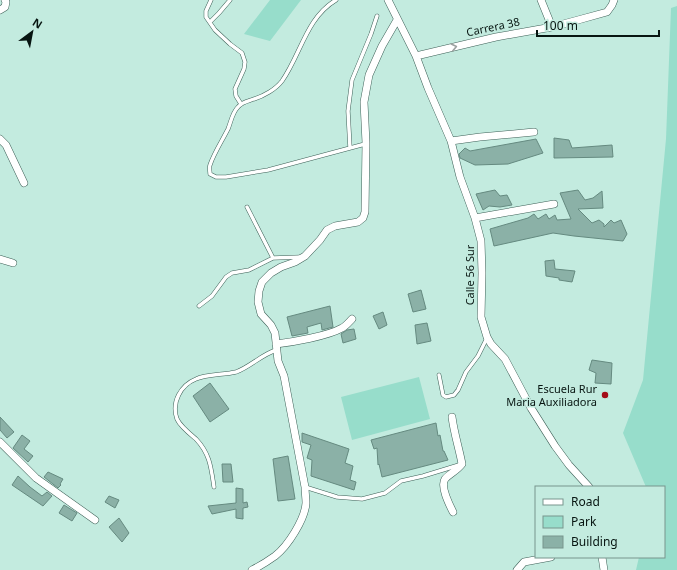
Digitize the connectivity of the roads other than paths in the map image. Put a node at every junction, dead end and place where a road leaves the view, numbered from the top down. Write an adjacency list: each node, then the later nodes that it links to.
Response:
1 (4, 0): 8 (street)
2 (211, 0): 11 (lane)
3 (230, 0): 11 (lane)
4 (336, 0): 14 (lane)
5 (388, 0): 10 (street, Calle 56 Sur)
6 (541, 0): 12 (street)
7 (614, 0): 12 (street, Carrera 38)
8 (0, 10)
9 (377, 16): 19 (lane)
10 (397, 20): 13 (street, Calle 56 Sur); 18 (street)
11 (210, 22): 14 (lane)
12 (552, 27): 13 (street, Carrera 38, one-way to 12)
13 (416, 56): 17 (street, Calle 56 Sur)
14 (241, 104): 19 (lane)
15 (534, 132): 17 (street)
16 (0, 139): 20 (street)
17 (451, 141): 23 (street, Calle 56 Sur)
18 (366, 143): 19 (lane); 24 (street)
19 (350, 148)
20 (24, 183)
21 (554, 204): 23 (street)
22 (246, 207): 25 (lane)
23 (475, 218): 30 (street, Calle 56 Sur)
24 (305, 256): 25 (lane); 31 (street)
25 (273, 258): 28 (lane)
26 (0, 259): 27 (street)
27 (14, 263)
28 (199, 306)
29 (352, 320): 31 (street)
30 (487, 337): 32 (lane); 36 (street, Calle 56 Sur)
31 (276, 347): 37 (lane); 38 (street)
32 (439, 375)
33 (452, 417): 35 (street)
34 (0, 442): 40 (street)
35 (462, 464): 38 (lane); 39 (street)
36 (588, 486)
37 (214, 487)
38 (305, 487): 43 (street)
39 (453, 512)
40 (95, 520)
41 (546, 558): 44 (street)
42 (602, 558): 45 (street)
43 (252, 570)
44 (517, 570)
45 (604, 570)

